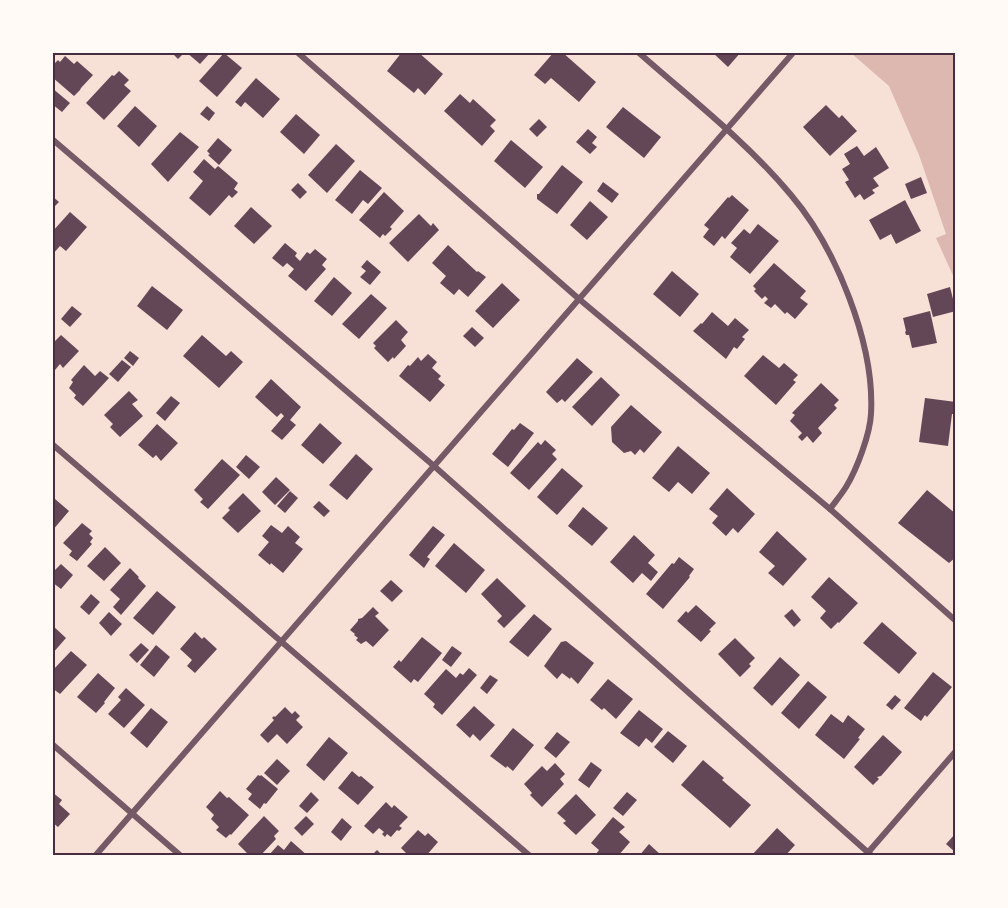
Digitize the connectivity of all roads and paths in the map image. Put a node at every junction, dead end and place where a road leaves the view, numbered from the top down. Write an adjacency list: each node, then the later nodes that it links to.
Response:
1 (297, 52): 6 (street)
2 (638, 52): 4 (street)
3 (792, 54): 4 (street)
4 (726, 130): 6 (street); 9 (street)
5 (52, 139): 8 (street)
6 (579, 299): 8 (street); 9 (street)
7 (52, 444): 11 (street)
8 (434, 466): 11 (street); 15 (street)
9 (830, 509): 10 (street)
10 (956, 621)
11 (282, 641): 14 (street); 18 (street)
12 (52, 744): 14 (street)
13 (956, 751): 15 (street)
14 (132, 813): 16 (street); 17 (street)
15 (868, 854)
16 (95, 855)
17 (181, 855)
18 (530, 855)

